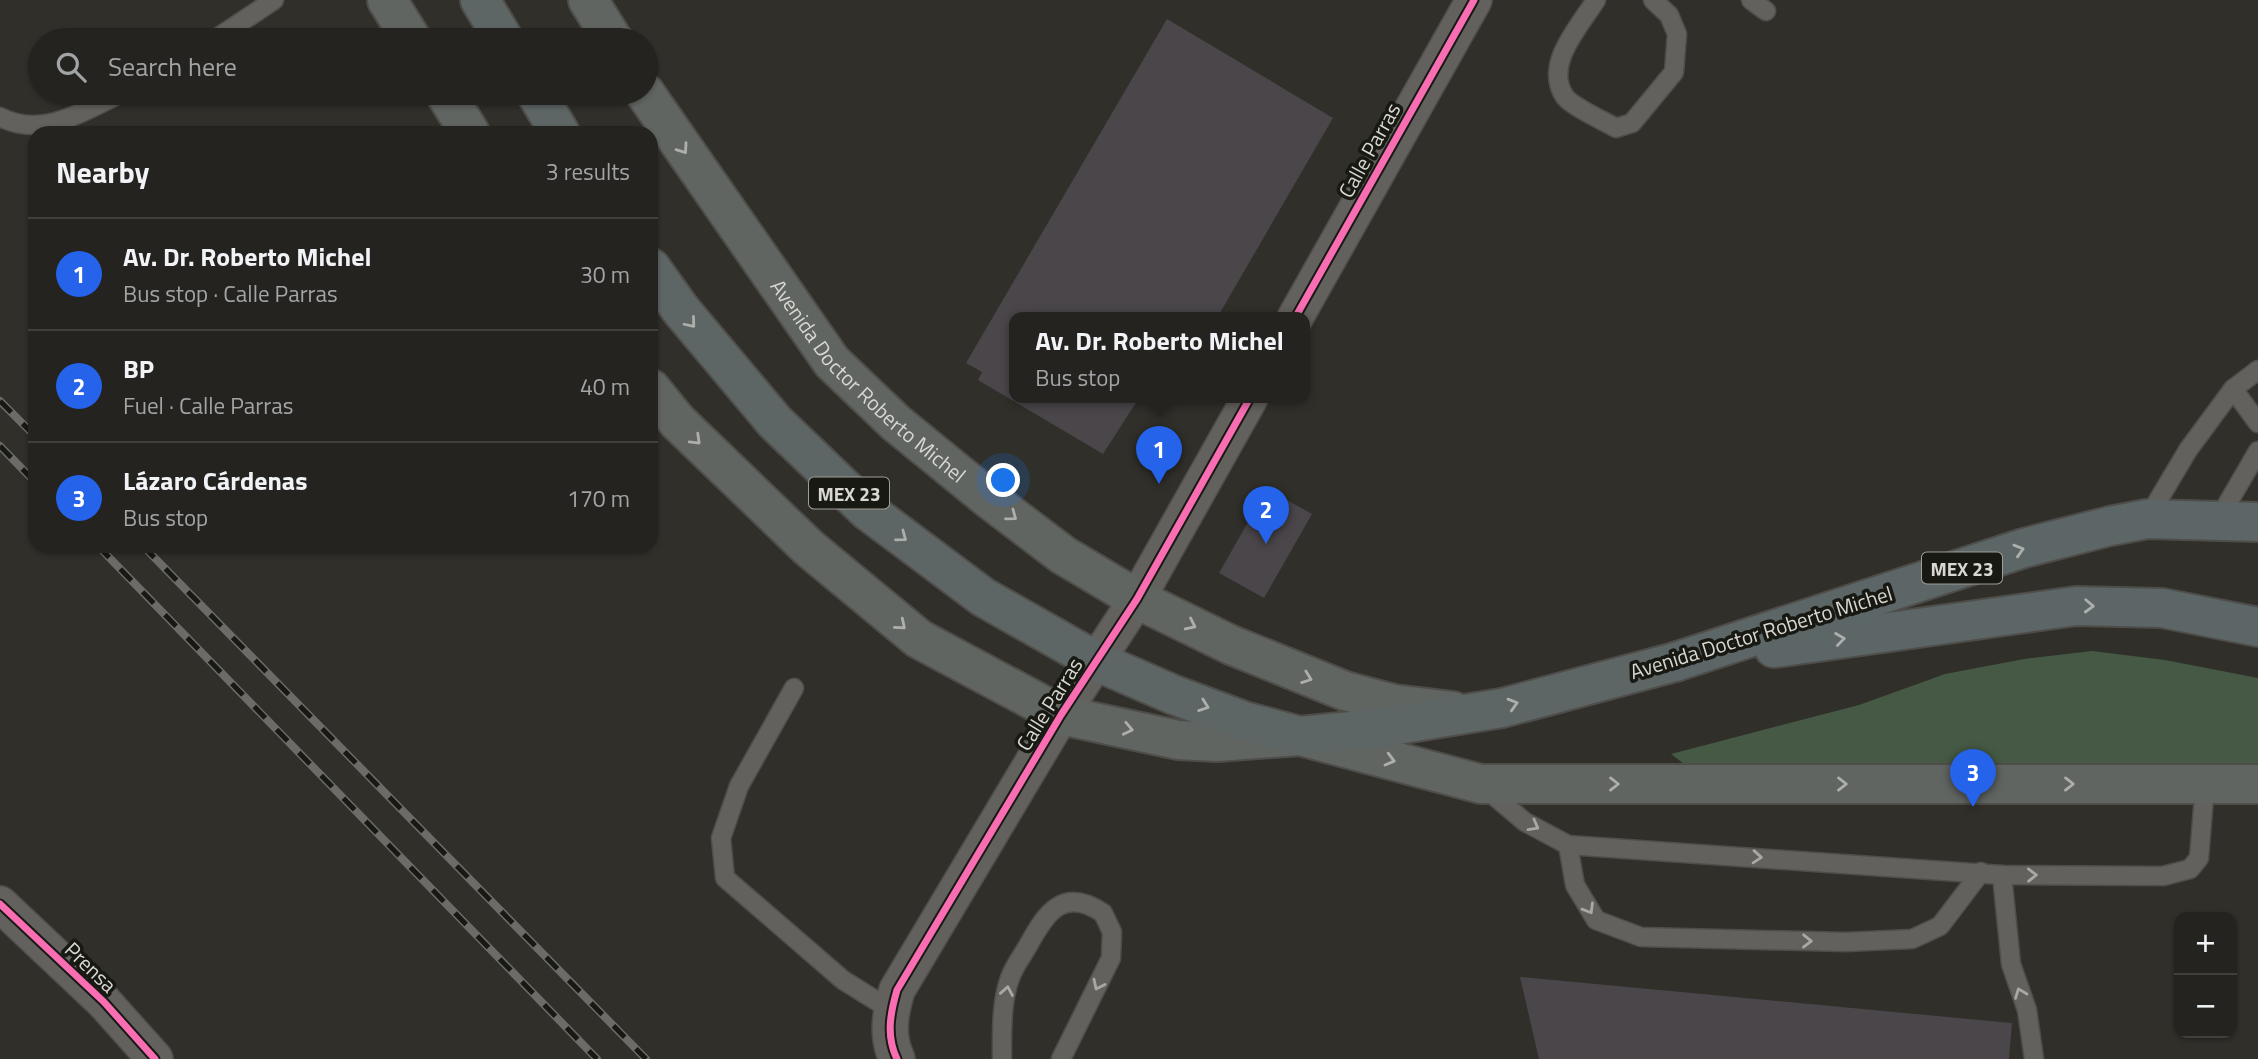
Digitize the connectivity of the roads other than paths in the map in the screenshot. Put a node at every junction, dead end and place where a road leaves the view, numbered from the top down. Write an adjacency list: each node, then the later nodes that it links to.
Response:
1 (275, 0): 10 (lane)
2 (387, 0): 11 (main road)
3 (480, 0): 12 (main road)
4 (588, 0): 13 (main road)
5 (1474, 0): 22 (street, Calle Parras)
6 (1596, 0): 7 (lane)
7 (1653, 0)
8 (1751, 0): 9 (lane)
9 (1766, 11)
10 (232, 28)
11 (404, 28)
12 (497, 28)
13 (606, 28)
14 (97, 105): 18 (lane)
15 (452, 105): 19 (main road)
16 (544, 105): 20 (main road)
17 (653, 105): 32 (main road, Avenida Doctor Roberto Michel, one-way to 32)
18 (0, 117)
19 (466, 126)
20 (557, 126)
21 (658, 278): 34 (main road, Avenida Doctor Roberto Michel / MEX 23, one-way to 34)
22 (1298, 312)
23 (2258, 370): 24 (lane)
24 (2233, 389): 27 (lane); 29 (lane)
25 (658, 398): 38 (main road, Avenida Doctor Roberto Michel, one-way to 38)
26 (1247, 403): 32 (street, Calle Parras)
27 (2258, 424)
28 (2258, 451): 30 (lane)
29 (2147, 519): 30 (highway, Avenida Doctor Roberto Michel / MEX 23); 35 (highway, Avenida Doctor Roberto Michel / MEX 23, one-way to 29)
30 (2218, 520): 31 (highway, Avenida Doctor Roberto Michel / MEX 23)
31 (2258, 522)
32 (1137, 598): 34 (street, Calle Parras); 37 (main road, Avenida Doctor Roberto Michel, one-way to 37)
33 (2258, 627): 35 (highway, one-way to 33)
34 (1096, 661): 38 (street, Calle Parras); 39 (main road, Avenida Doctor Roberto Michel / MEX 23, one-way to 39)
35 (1675, 662): 37 (main road, Avenida Doctor Roberto Michel / MEX 23, one-way to 35)
36 (794, 688): 48 (lane)
37 (1469, 712): 39 (main road, Avenida Doctor Roberto Michel / MEX 23)
38 (1061, 715): 39 (main road, Avenida Doctor Roberto Michel, one-way to 39); 48 (street, Calle Parras)
39 (1300, 736): 40 (main road, one-way to 40)
40 (1481, 784): 41 (main road, one-way to 41); 43 (lane, one-way to 43)
41 (2204, 784): 42 (main road); 45 (lane, one-way to 41)
42 (2258, 784)
43 (1568, 845): 44 (lane, one-way to 44); 44 (lane, one-way to 44)
44 (1982, 872): 45 (lane)
45 (2003, 875): 52 (lane, one-way to 45)
46 (0, 904): 47 (street, Prensa)
47 (15, 933): 49 (street, Prensa)
48 (892, 1034)
49 (155, 1059)
50 (1002, 1059): 51 (lane, one-way to 51)
51 (1061, 1059)
52 (2034, 1059)

